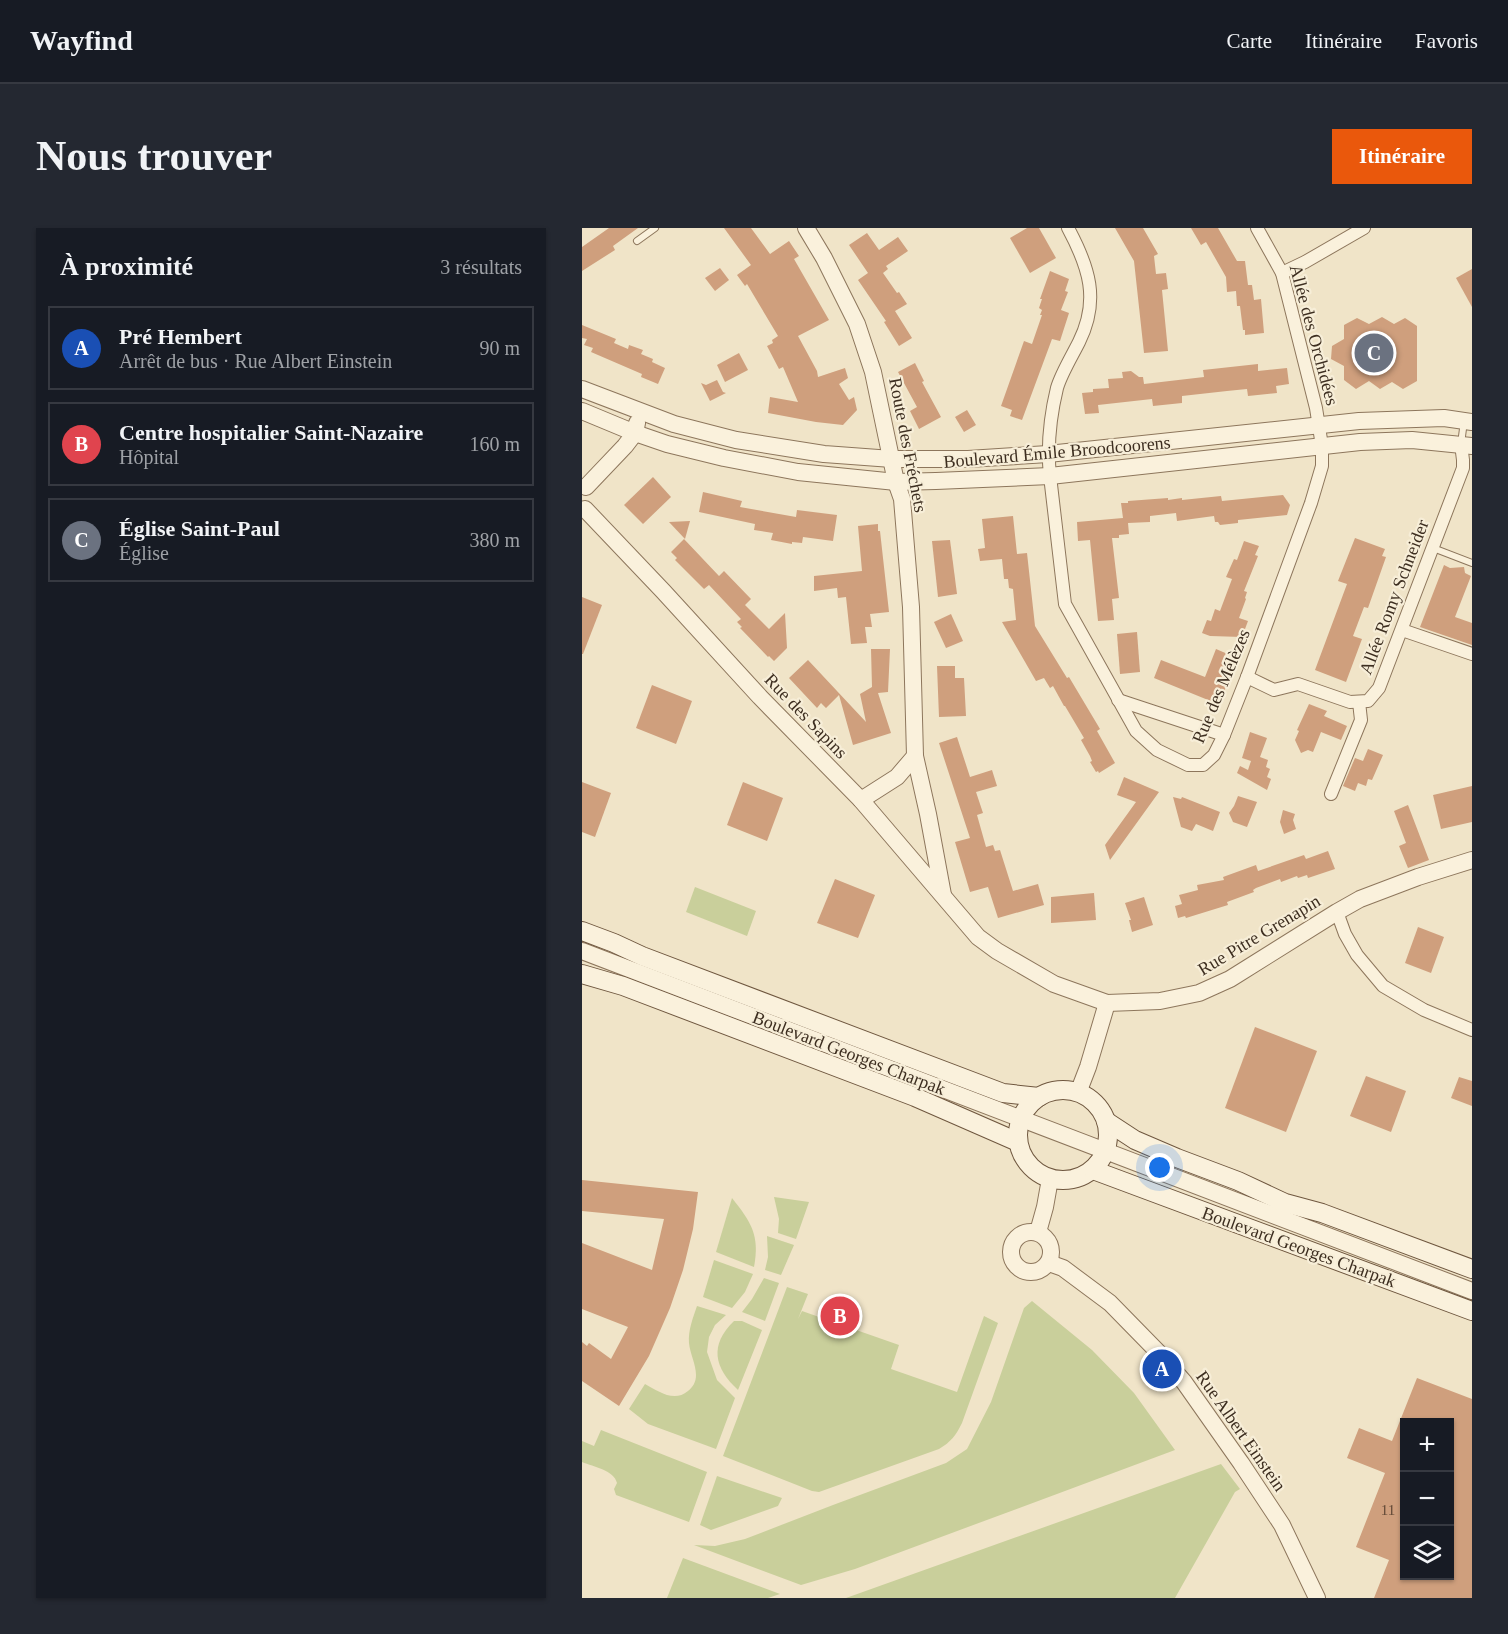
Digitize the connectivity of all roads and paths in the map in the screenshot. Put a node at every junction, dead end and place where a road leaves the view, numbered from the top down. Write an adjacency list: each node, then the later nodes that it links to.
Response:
1 (655, 228): 6 (lane)
2 (806, 228): 17 (street, Route des Fréchets)
3 (1068, 228): 16 (street, Rue des Mélèzes)
4 (1257, 228): 7 (street, Allée des Orchidées)
5 (1364, 228): 7 (street)
6 (637, 241)
7 (1282, 273): 12 (street, Allée des Orchidées)
8 (582, 389): 10 (street)
9 (582, 411): 13 (street, Boulevard Émile Broodcoorens)
10 (639, 412): 13 (street); 17 (street)
11 (1468, 421): 12 (street); 14 (lane)
12 (1318, 425): 15 (street, Allée des Orchidées); 16 (street)
13 (635, 433): 19 (street, Boulevard Émile Broodcoorens); 20 (street)
14 (1466, 445): 15 (street, Boulevard Émile Broodcoorens); 22 (street, Allée Romy Schneider)
15 (1322, 450): 18 (street, Boulevard Émile Broodcoorens); 26 (street, Rue des Mélèzes)
16 (1048, 454): 17 (street); 18 (street, Rue des Mélèzes)
17 (892, 459): 19 (street, Route des Fréchets)
18 (1050, 476): 19 (street, Boulevard Émile Broodcoorens); 27 (street, Rue des Mélèzes)
19 (896, 482): 30 (street, Route des Fréchets)
20 (584, 486): 21 (street)
21 (583, 510): 32 (street, Rue des Sapins)
22 (1433, 548): 23 (lane); 24 (street, Allée Romy Schneider)
23 (1472, 563)
24 (1402, 630): 25 (street); 28 (street, Allée Romy Schneider)
25 (1472, 654)
26 (1247, 677): 28 (street); 29 (street, Rue des Mélèzes)
27 (1118, 700): 29 (street); 29 (street, Rue des Mélèzes)
28 (1359, 702): 31 (street)
29 (1224, 735)
30 (915, 756): 32 (street); 33 (street, Route des Fréchets)
31 (1331, 794)
32 (861, 800): 35 (street, Rue des Sapins)
33 (934, 848): 35 (street); 36 (street, Route des Fréchets)
34 (1472, 860): 37 (street, Rue Pitre Grenapin)
35 (914, 862): 36 (street, Rue des Sapins)
36 (943, 896): 40 (street, Rue des Sapins)
37 (1337, 912): 42 (street, Rue Pitre Grenapin); 43 (street)
38 (582, 931): 45 (main road, Boulevard Georges Charpak)
39 (582, 951): 46 (street, Boulevard Georges Charpak)
40 (997, 951): 42 (street, Rue Pitre Grenapin)
41 (582, 974): 48 (main road, Boulevard Georges Charpak)
42 (1107, 1003): 44 (street)
43 (1472, 1030)
44 (1078, 1093): 45 (main road, Boulevard Georges Charpak); 47 (main road, Boulevard Georges Charpak)
45 (1039, 1097): 46 (main road)
46 (1021, 1119): 48 (main road); 49 (street, Boulevard Georges Charpak)
47 (1107, 1121): 49 (main road); 54 (main road, Boulevard Georges Charpak)
48 (1018, 1142): 51 (main road)
49 (1111, 1154): 50 (main road); 55 (street, Boulevard Georges Charpak)
50 (1093, 1170): 51 (main road); 56 (main road, Boulevard Georges Charpak)
51 (1050, 1179): 52 (street)
52 (1038, 1232): 53 (street); 53 (street)
53 (1048, 1263): 57 (street, Rue Albert Einstein)
54 (1472, 1269)
55 (1472, 1291)
56 (1472, 1311)
57 (1317, 1598)

